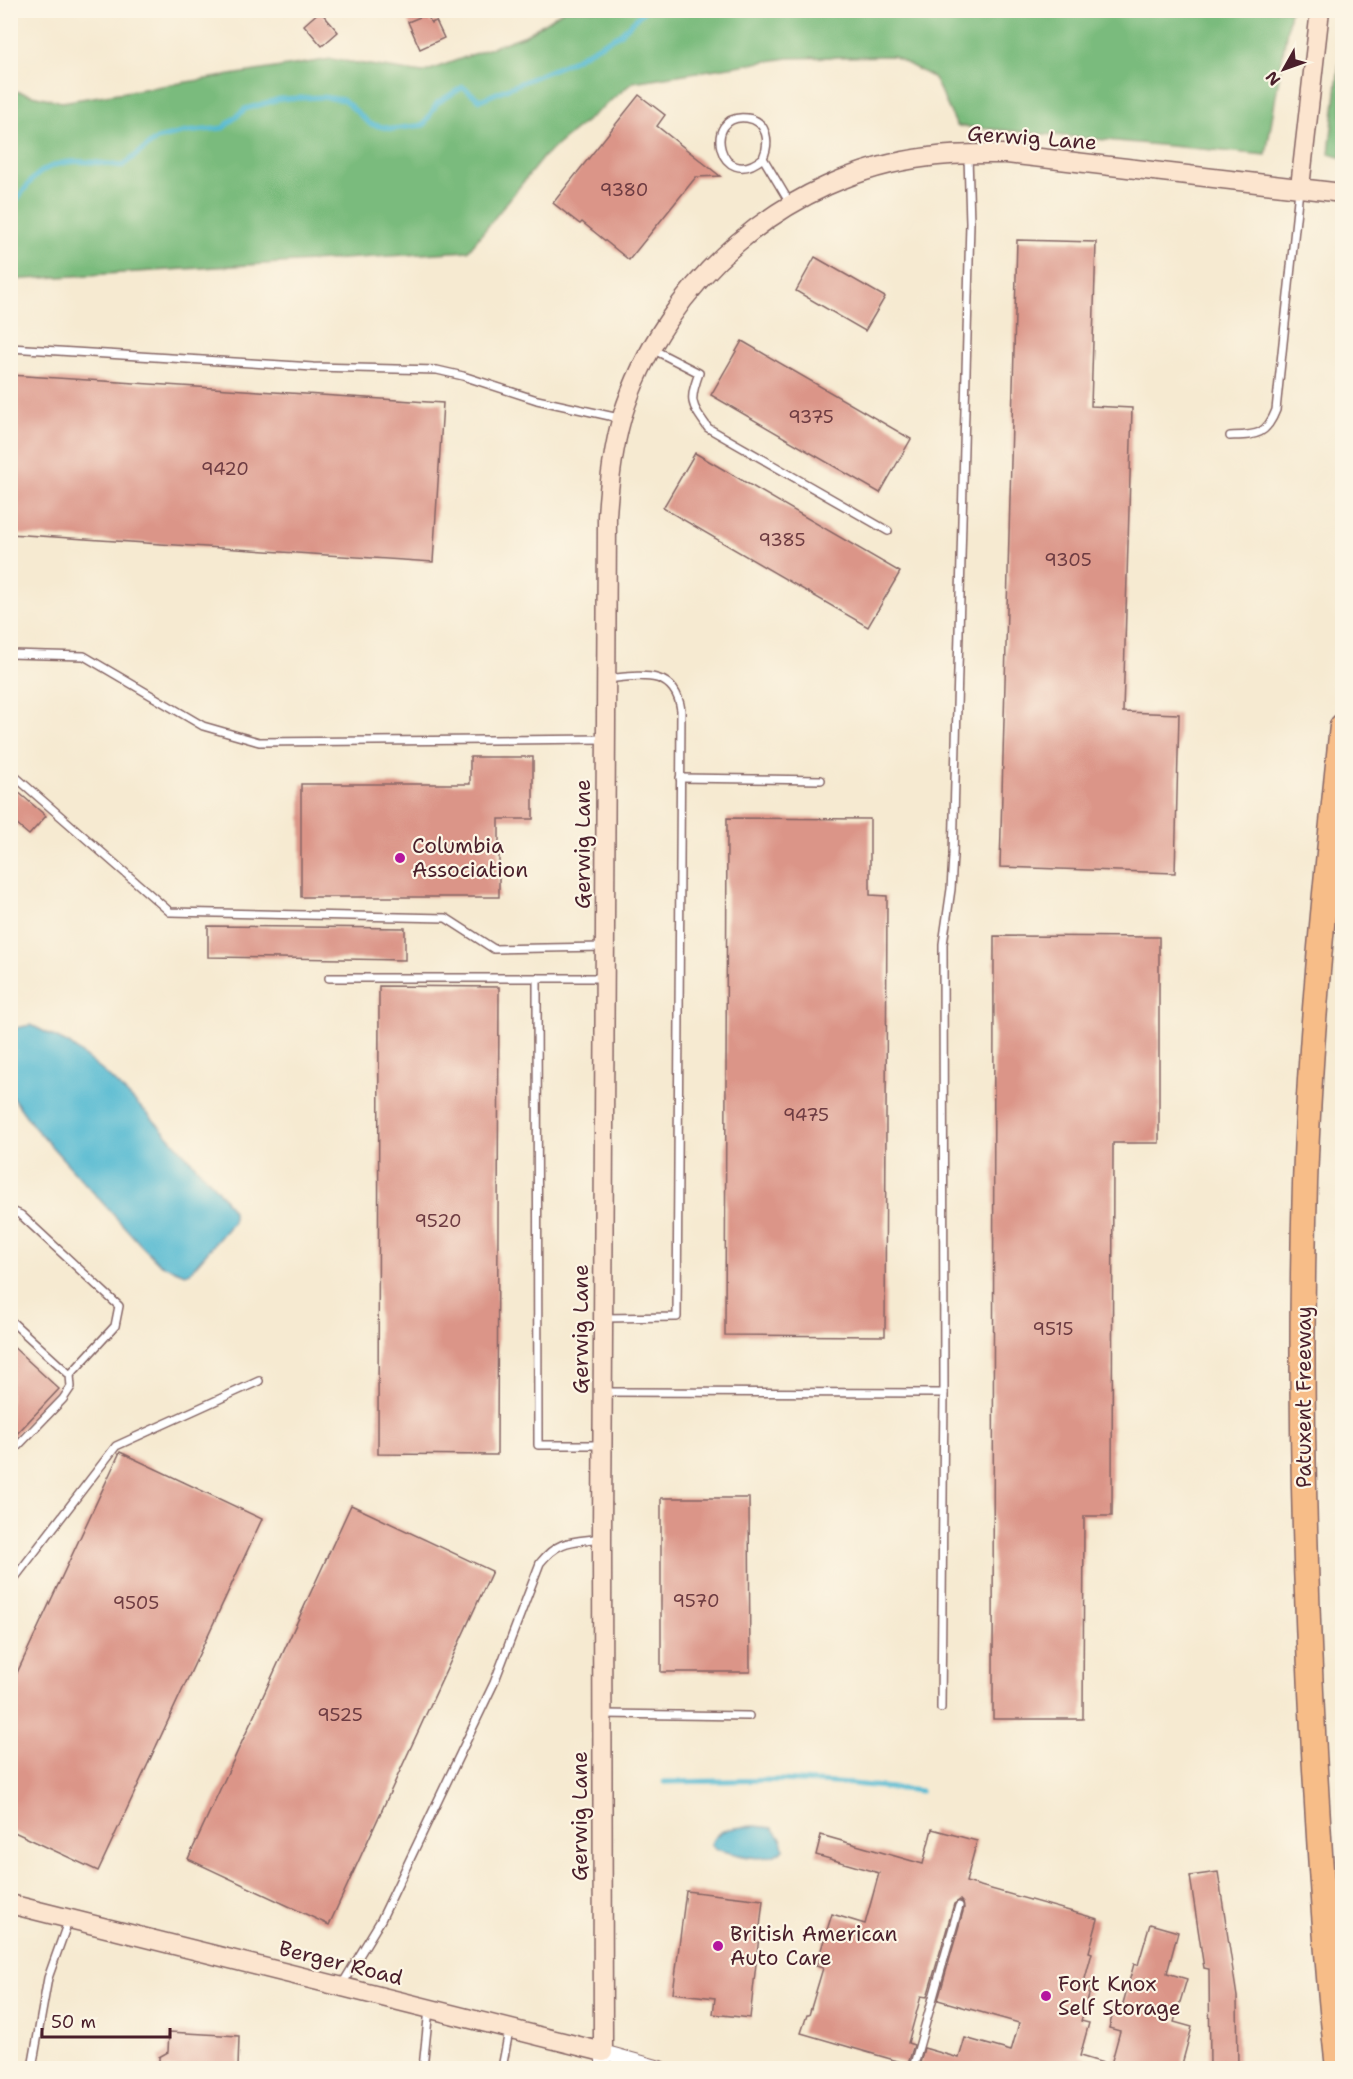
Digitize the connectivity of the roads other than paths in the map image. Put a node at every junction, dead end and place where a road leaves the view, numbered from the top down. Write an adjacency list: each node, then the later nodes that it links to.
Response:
1 (1320, 10): 4 (street)
2 (968, 154): 4 (street, Gerwig Lane); 6 (street, Gerwig Lane); 29 (lane)
3 (763, 158): 3 (lane); 6 (lane)
4 (1300, 187): 5 (street, Gerwig Lane); 10 (lane)
5 (1342, 193)
6 (791, 204): 8 (street, Gerwig Lane)
7 (10, 348): 9 (lane)
8 (651, 348): 9 (street, Gerwig Lane); 11 (lane)
9 (622, 419): 13 (street, Gerwig Lane)
10 (1230, 436)
11 (888, 531)
12 (10, 654): 15 (lane)
13 (606, 679): 15 (street, Gerwig Lane); 17 (lane)
14 (1342, 726): 49 (highway, Patuxent Freeway)
15 (605, 739): 19 (street, Gerwig Lane)
16 (10, 772): 19 (lane)
17 (680, 778): 18 (lane); 24 (lane)
18 (821, 780)
19 (605, 947): 22 (street, Gerwig Lane)
20 (329, 978): 21 (lane)
21 (537, 978): 22 (lane); 30 (lane)
22 (605, 978): 24 (street, Gerwig Lane)
23 (11, 1211): 26 (lane)
24 (604, 1318): 28 (street, Gerwig Lane)
25 (10, 1320): 26 (lane)
26 (70, 1375): 31 (lane)
27 (259, 1381): 33 (lane)
28 (603, 1392): 29 (lane); 30 (street, Gerwig Lane)
29 (944, 1393): 34 (lane)
30 (603, 1445): 32 (street, Gerwig Lane)
31 (10, 1454)
32 (602, 1538): 35 (street, Gerwig Lane); 40 (lane)
33 (10, 1584)
34 (941, 1708)
35 (603, 1714): 36 (lane); 43 (street, Gerwig Lane)
36 (749, 1716)
37 (10, 1904): 39 (street, Berger Road)
38 (959, 1906): 48 (lane)
39 (69, 1919): 40 (street, Berger Road); 44 (lane)
40 (341, 1986): 41 (street, Berger Road)
41 (429, 2009): 42 (street, Berger Road); 45 (lane)
42 (509, 2028): 43 (street, Berger Road); 46 (lane)
43 (603, 2060): 47 (street, Berger Road)
44 (32, 2068)
45 (423, 2068)
46 (502, 2068)
47 (660, 2068)
48 (914, 2068)
49 (1338, 2068)

